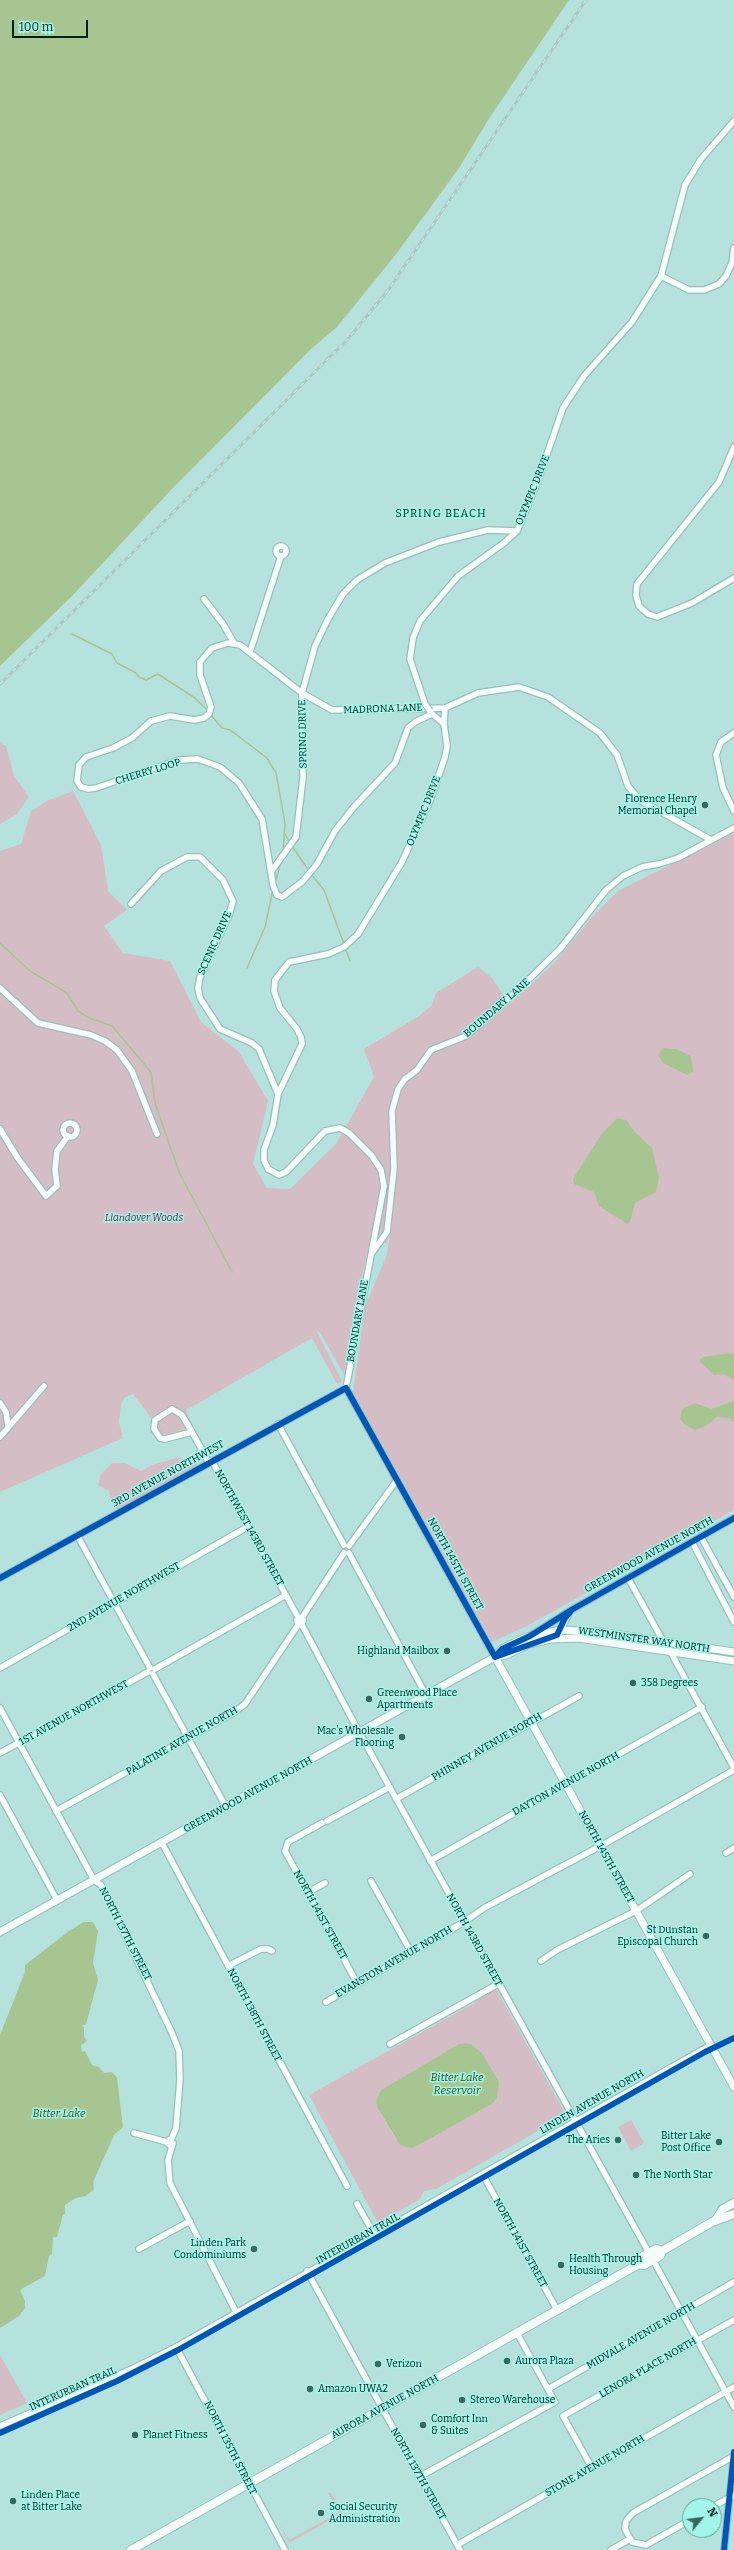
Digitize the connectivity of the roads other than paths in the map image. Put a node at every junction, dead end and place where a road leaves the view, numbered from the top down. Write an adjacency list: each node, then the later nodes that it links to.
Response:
1 (734, 121): 3 (street, OLYMPIC DRIVE)
2 (734, 248): 3 (street)
3 (661, 276): 5 (street, OLYMPIC DRIVE)
4 (734, 447): 7 (street)
5 (517, 531): 11 (street, SPRING DRIVE); 13 (street, OLYMPIC DRIVE, bridge)
6 (280, 556): 10 (street)
7 (734, 578)
8 (204, 599): 9 (street)
9 (234, 643): 10 (street); 19 (street, CHERRY LOOP)
10 (250, 652): 11 (street)
11 (302, 693): 12 (street, MADRONA LANE); 19 (street, SPRING DRIVE)
12 (445, 708): 14 (street); 18 (street)
13 (431, 712): 14 (street, OLYMPIC DRIVE); 19 (street, CHERRY LOOP)
14 (444, 724): 22 (street, OLYMPIC DRIVE)
15 (734, 733): 16 (street)
16 (734, 811)
17 (734, 828): 18 (street, BOUNDARY LANE)
18 (711, 840): 27 (street, BOUNDARY LANE)
19 (271, 872)
20 (131, 904): 22 (street, SCENIC DRIVE)
21 (0, 988): 24 (street)
22 (278, 1094): 26 (street, OLYMPIC DRIVE)
23 (0, 1129): 25 (street)
24 (157, 1134)
25 (68, 1136)
26 (373, 1239): 27 (street, BOUNDARY LANE)
27 (370, 1255): 29 (street, BOUNDARY LANE)
28 (44, 1386): 32 (street)
29 (346, 1388): 31 (street, 3RD AVENUE NORTHWEST); 36 (street, NORTH 145TH STREET)
30 (0, 1403): 32 (street)
31 (278, 1424): 35 (street, 3RD AVENUE NORTHWEST); 42 (street)
32 (8, 1426): 34 (street)
33 (192, 1432): 33 (street, NORTHWEST 143RD STREET); 35 (street, NORTHWEST 143RD STREET)
34 (0, 1437)
35 (211, 1462): 38 (street, NORTHWEST 143RD STREET); 39 (street, 3RD AVENUE NORTHWEST)
36 (397, 1480): 42 (street); 60 (street, NORTH 145TH STREET)
37 (734, 1518): 40 (street, GREENWOOD AVENUE NORTH)
38 (249, 1526): 48 (street, NORTHWEST 143RD STREET); 50 (street, 2ND AVENUE NORTHWEST)
39 (77, 1535): 46 (street, 3RD AVENUE NORTHWEST); 50 (street)
40 (701, 1537): 41 (street, GREENWOOD AVENUE NORTH); 44 (street)
41 (692, 1542): 45 (street); 47 (street, GREENWOOD AVENUE NORTH)
42 (346, 1546): 43 (street)
43 (346, 1553): 53 (street); 64 (street)
44 (712, 1557): 45 (street); 49 (street)
45 (702, 1562): 52 (street)
46 (0, 1578)
47 (628, 1578): 51 (street, GREENWOOD AVENUE NORTH); 57 (street)
48 (286, 1595): 53 (street, NORTH 143RD STREET); 63 (street, 1ST AVENUE NORTHWEST)
49 (734, 1597)
50 (114, 1603): 62 (street, 2ND AVENUE NORTHWEST); 63 (street)
51 (573, 1609): 54 (street, GREENWOOD AVENUE NORTH); 55 (street, GREENWOOD AVENUE NORTH)
52 (734, 1620)
53 (300, 1622): 69 (street, NORTH 143RD STREET); 70 (street, PALATINE AVENUE NORTH)
54 (561, 1630): 55 (main road, WESTMINSTER WAY NORTH); 56 (street, GREENWOOD AVENUE NORTH); 57 (main road, WESTMINSTER WAY NORTH)
55 (530, 1636): 60 (main road, GREENWOOD AVENUE NORTH)
56 (551, 1638): 58 (main road, WESTMINSTER WAY NORTH); 60 (main road, GREENWOOD AVENUE NORTH)
57 (664, 1642): 59 (main road, WESTMINSTER WAY NORTH)
58 (670, 1651): 61 (main road, WESTMINSTER WAY NORTH); 66 (street)
59 (734, 1652)
60 (495, 1657): 64 (main road, GREENWOOD AVENUE NORTH); 68 (main road, NORTH 145TH STREET)
61 (734, 1661)
62 (0, 1668)
63 (151, 1671): 70 (street); 71 (street, 1ST AVENUE NORTHWEST)
64 (426, 1695): 69 (main road, GREENWOOD AVENUE NORTH)
65 (579, 1696): 68 (street, PHINNEY AVENUE NORTH)
66 (702, 1707): 73 (street); 74 (street, DAYTON AVENUE NORTH)
67 (0, 1708): 71 (street, NORTH 137TH STREET)
68 (531, 1721): 74 (main road, NORTH 145TH STREET); 77 (street, PHINNEY AVENUE NORTH)
69 (360, 1732): 75 (street, NORTH 143RD STREET); 78 (main road, GREENWOOD AVENUE NORTH)
70 (188, 1738): 78 (street); 79 (street, PALATINE AVENUE NORTH)
71 (19, 1742): 72 (street, 1ST AVENUE NORTHWEST); 79 (street, NORTH 137TH STREET)
72 (0, 1753)
73 (734, 1769): 81 (street, EVANSTON AVENUE NORTH)
74 (566, 1784): 81 (main road, NORTH 145TH STREET); 84 (street, DAYTON AVENUE NORTH)
75 (390, 1787): 77 (street, NORTH 143RD STREET); 89 (street, NORTH 141ST STREET)
76 (0, 1795): 90 (street)
77 (396, 1799): 84 (street, NORTH 143RD STREET)
78 (226, 1807): 80 (main road, GREENWOOD AVENUE NORTH)
79 (56, 1811): 86 (street, NORTH 137TH STREET)
80 (162, 1843): 86 (main road, GREENWOOD AVENUE NORTH); 97 (street, NORTH 138TH STREET)
81 (600, 1846): 91 (main road, NORTH 145TH STREET); 92 (street, EVANSTON AVENUE NORTH)
82 (734, 1848): 83 (street)
83 (726, 1853)
84 (430, 1860): 92 (street, NORTH 143RD STREET)
85 (690, 1874): 91 (street)
86 (94, 1880): 90 (main road, GREENWOOD AVENUE NORTH); 106 (street, NORTH 137TH STREET)
87 (371, 1881): 95 (street)
88 (325, 1883): 89 (street)
89 (307, 1893): 98 (street, NORTH 141ST STREET)
90 (57, 1900): 93 (main road, GREENWOOD AVENUE NORTH)
91 (636, 1911): 96 (street); 102 (main road, NORTH 145TH STREET)
92 (464, 1922): 95 (street, EVANSTON AVENUE NORTH); 99 (street, NORTH 143RD STREET)
93 (0, 1932)
94 (272, 1951): 97 (street)
95 (411, 1952): 98 (street, EVANSTON AVENUE NORTH)
96 (541, 1961)
97 (228, 1966): 108 (street, NORTH 138TH STREET)
98 (357, 1983): 100 (street, EVANSTON AVENUE NORTH)
99 (498, 1984): 101 (street); 104 (street, NORTH 143RD STREET)
100 (326, 2002)
101 (390, 2044)
102 (711, 2045): 103 (main road, NORTH 145TH STREET); 104 (street, LINDEN AVENUE NORTH)
103 (734, 2087)
104 (576, 2122): 107 (street, LINDEN AVENUE NORTH); 116 (street, NORTH 143RD STREET)
105 (134, 2133): 106 (street)
106 (170, 2143): 112 (street, NORTH 137TH STREET)
107 (483, 2175): 114 (street, LINDEN AVENUE NORTH); 119 (street, NORTH 141ST STREET)
108 (347, 2186)
109 (734, 2203): 113 (highway, AURORA AVENUE NORTH)
110 (358, 2204): 114 (street)
111 (734, 2214): 113 (highway, AURORA AVENUE NORTH)
112 (190, 2220): 115 (street); 120 (street, NORTH 137TH STREET)
113 (715, 2221): 116 (highway, AURORA AVENUE NORTH)
114 (374, 2234): 117 (street, LINDEN AVENUE NORTH)
115 (140, 2249)
116 (651, 2256): 119 (highway, AURORA AVENUE NORTH); 121 (street, NORTH 143RD STREET)
117 (307, 2271): 120 (street, LINDEN AVENUE NORTH); 130 (street, NORTH 137TH STREET)
118 (734, 2282): 121 (street, MIDVALE AVENUE NORTH)
119 (557, 2310): 123 (highway, AURORA AVENUE NORTH)
120 (236, 2312): 125 (street, LINDEN AVENUE NORTH)
121 (682, 2312): 124 (street, NORTH 143RD STREET); 127 (street, MIDVALE AVENUE NORTH)
122 (734, 2320): 124 (street, LENORA PLACE NORTH)
123 (517, 2333): 127 (street); 130 (highway, AURORA AVENUE NORTH)
124 (697, 2340): 128 (street, NORTH 143RD STREET); 134 (street, LENORA PLACE NORTH)
125 (176, 2347): 131 (street, LINDEN AVENUE NORTH); 136 (street, NORTH 135TH STREET)
126 (734, 2387): 128 (street, STONE AVENUE NORTH)
127 (548, 2389): 135 (street)
128 (726, 2391): 129 (street, NORTH 143RD STREET); 134 (street, STONE AVENUE NORTH)
129 (734, 2407)
130 (382, 2409): 135 (street, NORTH 137TH STREET); 136 (highway, AURORA AVENUE NORTH)
131 (0, 2426)
132 (734, 2452): 133 (street)
133 (734, 2456): 137 (street); 140 (street)
134 (592, 2468): 141 (street, STONE AVENUE NORTH)
135 (419, 2477): 141 (street, NORTH 137TH STREET)
136 (248, 2483): 142 (highway, AURORA AVENUE NORTH); 143 (street, NORTH 135TH STREET)
137 (731, 2496): 138 (street); 145 (street)
138 (722, 2501)
139 (682, 2524): 140 (street)
140 (630, 2539): 144 (street)
141 (458, 2547)
142 (131, 2550)
143 (285, 2550)
144 (611, 2550)
145 (724, 2550)

